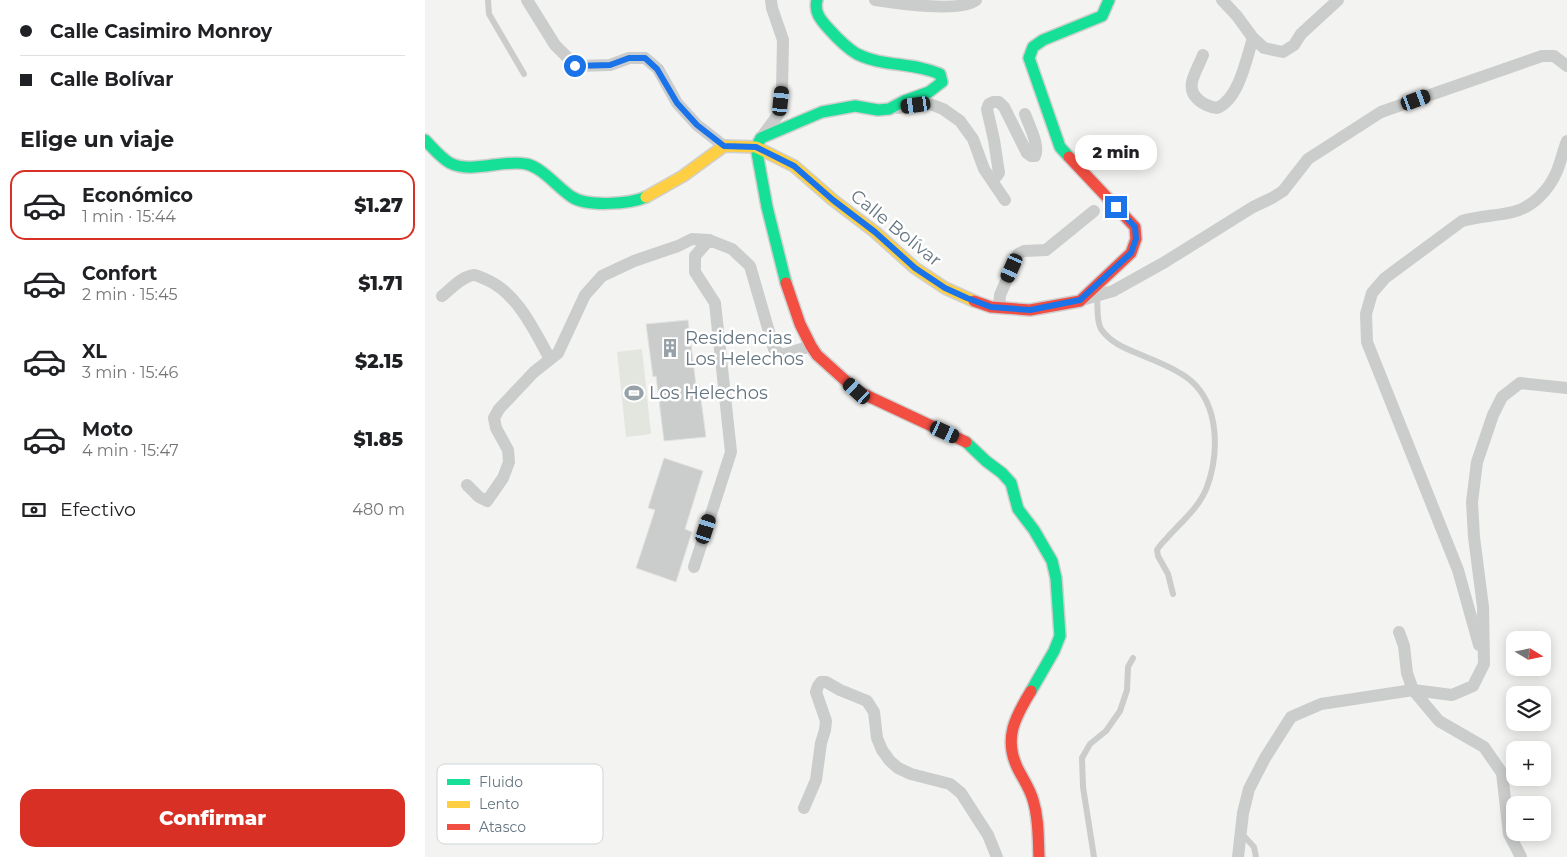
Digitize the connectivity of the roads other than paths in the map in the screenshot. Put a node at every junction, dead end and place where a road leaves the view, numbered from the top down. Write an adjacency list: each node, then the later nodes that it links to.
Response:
1 (489, 0): 13 (lane)
2 (527, 0): 19 (street)
3 (771, 0): 18 (street)
4 (817, 0): 14 (street)
5 (875, 0): 6 (street)
6 (976, 0)
7 (1109, 0): 26 (street)
8 (1222, 0): 10 (street)
9 (1338, 0): 10 (street)
10 (1253, 38): 11 (street)
11 (1203, 55)
12 (1567, 66): 24 (street)
13 (525, 74)
14 (889, 109): 18 (street); 20 (street)
15 (1025, 114): 20 (street)
16 (425, 140): 19 (street)
17 (1567, 141): 36 (street)
18 (758, 143): 19 (street, Calle Bolívar); 27 (street, Calle Bolívar); 28 (street)
19 (724, 146)
20 (990, 177): 21 (street)
21 (1005, 200)
22 (1094, 211): 27 (street)
23 (709, 240): 28 (street); 29 (street); 32 (street)
24 (1097, 295): 26 (street); 33 (lane)
25 (442, 296): 29 (street)
26 (1080, 300): 27 (street, Calle Bolívar)
27 (999, 308)
28 (811, 346): 41 (street)
29 (550, 359): 31 (street)
30 (1567, 388): 36 (street)
31 (467, 485)
32 (694, 567)
33 (1173, 594)
34 (1399, 632): 37 (street)
35 (1133, 658): 42 (lane)
36 (1484, 664): 37 (street)
37 (1413, 690): 39 (street); 45 (street)
38 (804, 808): 40 (street)
39 (1241, 832): 43 (street); 44 (lane)
40 (997, 857)
41 (1039, 857)
42 (1094, 857)
43 (1238, 857)
44 (1256, 857)
45 (1521, 857)

